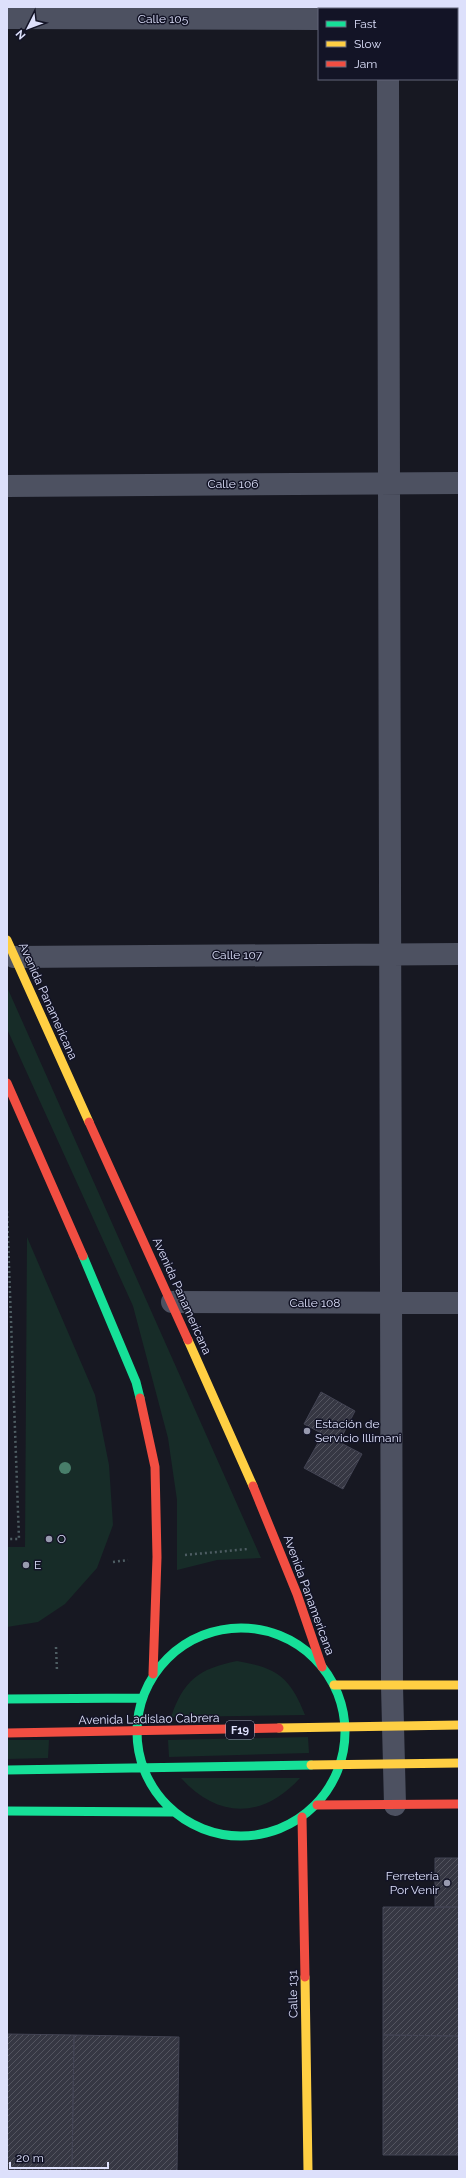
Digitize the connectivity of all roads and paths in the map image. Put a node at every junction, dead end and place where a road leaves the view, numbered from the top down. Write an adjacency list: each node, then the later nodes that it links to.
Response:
1 (7, 18): 2 (street, Calle 105)
2 (318, 19)
3 (388, 80): 4 (street)
4 (389, 483): 5 (street, Calle 106); 6 (street, Calle 106); 8 (street)
5 (459, 484)
6 (7, 486)
7 (11, 948): 8 (street, Calle 107); 12 (main road, Avenida Panamericana)
8 (390, 954): 9 (street, Calle 107); 13 (street)
9 (459, 954)
10 (7, 1083): 17 (main road)
11 (7, 1211): 15 (path)
12 (172, 1302): 13 (street, Calle 108); 16 (main road, Avenida Panamericana)
13 (391, 1303): 14 (street, Calle 108); 23 (street)
14 (459, 1303)
15 (7, 1539)
16 (279, 1546): 17 (path); 19 (main road, Avenida Panamericana)
17 (157, 1557): 18 (path); 20 (main road)
18 (113, 1562)
19 (322, 1667): 20 (main road); 21 (main road)
20 (153, 1674): 24 (main road)
21 (334, 1685): 23 (main road); 28 (main road)
22 (459, 1685): 23 (main road)
23 (392, 1686): 27 (street)
24 (141, 1698): 25 (main road, Avenida Ladislao Cabrera); 29 (main road)
25 (7, 1699)
26 (459, 1725): 27 (main road, Avenida Ladislao Cabrera / F19)
27 (393, 1726): 28 (main road, Avenida Ladislao Cabrera / F19); 32 (street)
28 (345, 1728): 29 (main road, Avenida Ladislao Cabrera / F19); 33 (main road)
29 (136, 1732): 30 (main road, Avenida Ladislao Cabrera / F19); 34 (main road)
30 (7, 1733)
31 (459, 1763): 32 (main road)
32 (394, 1764): 33 (main road); 38 (street)
33 (342, 1766): 34 (main road); 37 (main road)
34 (143, 1769): 35 (main road); 40 (main road)
35 (7, 1770)
36 (459, 1804): 38 (main road)
37 (317, 1805): 38 (main road); 41 (main road)
38 (395, 1805)
39 (7, 1812): 40 (main road)
40 (172, 1812): 41 (main road)
41 (302, 1817): 42 (main road, Calle 131)
42 (308, 2171)

